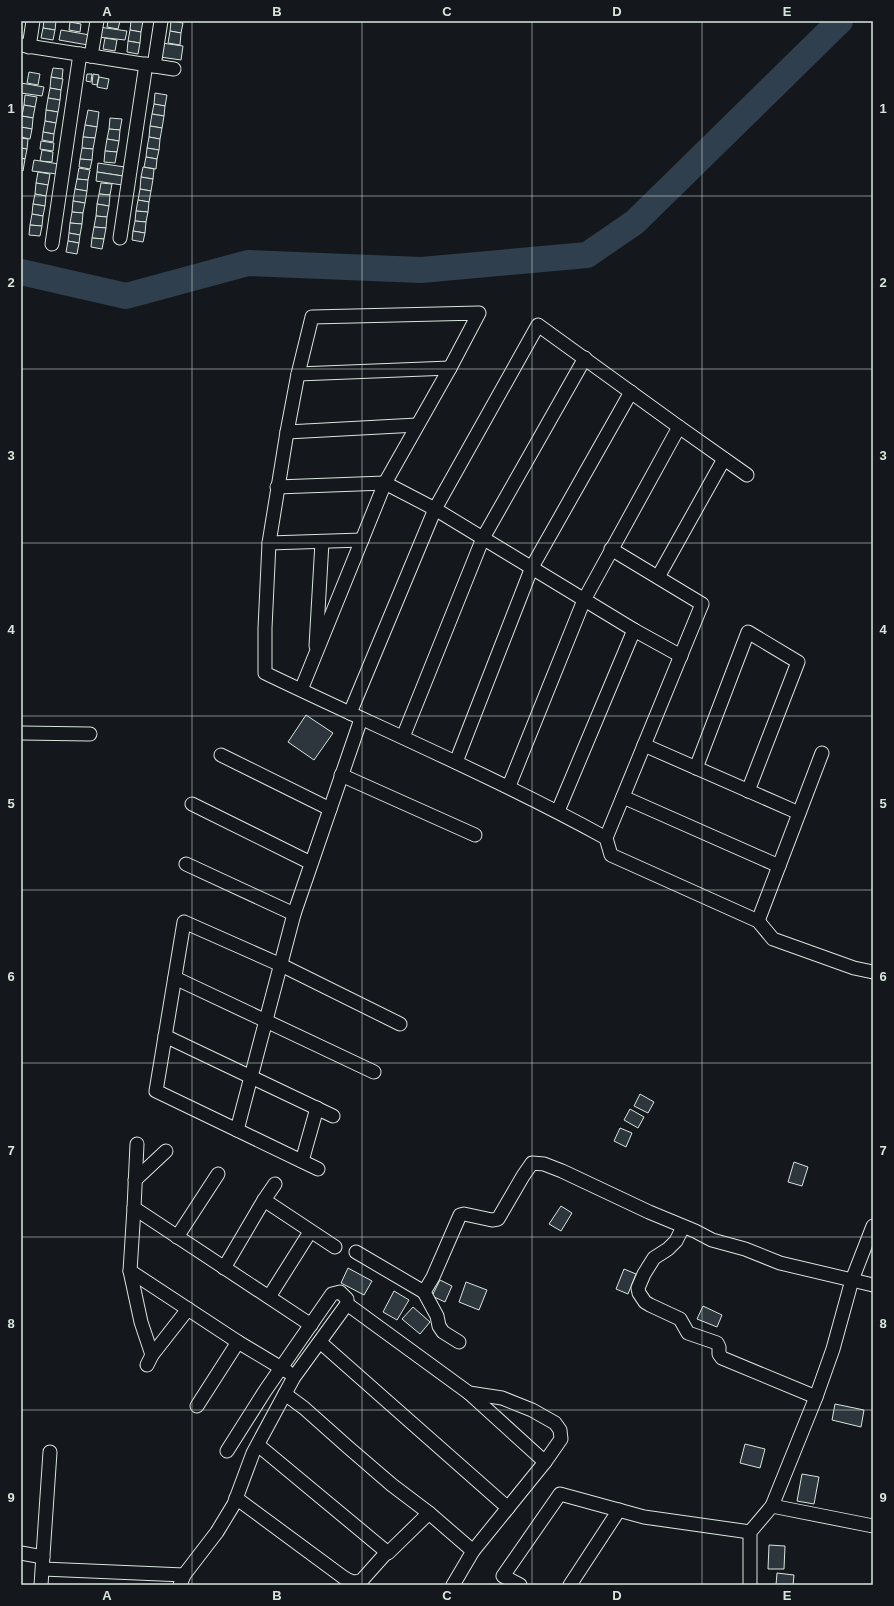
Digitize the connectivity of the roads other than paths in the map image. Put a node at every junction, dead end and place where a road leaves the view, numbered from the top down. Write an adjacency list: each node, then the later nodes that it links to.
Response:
1 (33, 21): 4 (street)
2 (97, 21): 5 (street)
3 (161, 21): 6 (street)
4 (25, 46): 5 (street)
5 (86, 55): 6 (street); 9 (street)
6 (150, 65): 7 (street); 8 (street)
7 (174, 69)
8 (120, 238)
9 (52, 244)
10 (585, 358): 13 (street); 21 (street); 22 (street)
11 (450, 368): 12 (street); 12 (street); 14 (street)
12 (298, 374): 16 (street)
13 (631, 392): 15 (street); 27 (street)
14 (416, 425): 16 (street); 19 (street)
15 (679, 427): 17 (street); 26 (street)
16 (287, 432): 20 (street)
17 (724, 459): 18 (street); 28 (street)
18 (747, 475)
19 (385, 483): 20 (street); 21 (street); 23 (street)
20 (277, 488): 25 (street)
21 (435, 509): 22 (street); 34 (street)
22 (483, 538): 27 (street); 37 (street)
23 (362, 540): 24 (street); 31 (street)
24 (322, 542): 25 (street); 31 (street)
25 (269, 543): 33 (street)
26 (611, 549): 28 (street); 29 (street)
27 (532, 568): 29 (street); 41 (street)
28 (658, 577): 32 (street)
29 (584, 600): 30 (street); 44 (street)
30 (634, 630): 32 (street); 49 (street)
31 (316, 656): 33 (street)
32 (681, 656): 38 (street)
33 (301, 690): 34 (street)
34 (356, 716): 37 (street); 43 (street)
35 (21, 733): 36 (street)
36 (90, 734)
37 (402, 738): 41 (street)
38 (644, 746): 42 (street); 46 (street)
39 (822, 753): 50 (street)
40 (221, 754): 48 (street)
41 (456, 762): 44 (street)
42 (696, 768): 45 (street); 45 (street)
43 (341, 776): 48 (street); 51 (street)
44 (509, 786): 49 (street)
45 (748, 791): 50 (street)
46 (623, 796): 52 (street); 55 (street)
47 (192, 804): 53 (street)
48 (330, 809): 53 (street)
49 (558, 811): 52 (street)
50 (799, 813): 55 (street)
51 (475, 835)
52 (606, 838): 57 (street)
53 (311, 863): 56 (street)
54 (186, 864): 56 (street)
55 (778, 866): 57 (street)
56 (294, 914): 58 (street)
57 (758, 921): 59 (street)
58 (281, 965): 60 (street); 61 (street); 62 (street)
59 (873, 972)
60 (175, 978): 61 (street); 63 (street)
61 (266, 1021): 64 (street); 65 (street)
62 (400, 1024)
63 (165, 1036): 65 (street); 68 (street)
64 (374, 1072)
65 (251, 1077): 66 (street); 68 (street)
66 (317, 1108): 67 (street); 71 (street)
67 (332, 1116)
68 (237, 1130): 71 (street)
69 (137, 1144): 74 (street)
70 (166, 1151): 74 (street)
71 (302, 1161): 72 (street)
72 (318, 1169)
73 (218, 1174): 81 (street)
74 (135, 1180): 77 (street)
75 (275, 1184): 76 (street)
76 (264, 1200): 80 (street); 84 (street)
77 (134, 1208): 81 (street); 85 (street)
78 (873, 1226): 86 (street)
79 (684, 1227): 86 (street); 88 (street); 100 (street)
80 (310, 1232): 82 (street); 89 (street)
81 (177, 1237): 84 (street)
82 (335, 1248)
83 (356, 1252): 88 (street)
84 (224, 1268): 89 (street)
85 (130, 1271): 91 (street); 91 (street)
86 (852, 1280): 87 (street); 100 (street)
87 (873, 1285)
88 (424, 1292): 95 (street)
89 (269, 1297): 92 (street)
90 (347, 1304): 92 (street); 94 (street); 98 (street)
91 (188, 1309): 93 (street)
92 (311, 1325): 96 (street)
93 (238, 1342): 96 (street); 101 (street)
94 (320, 1342): 97 (street); 108 (street)
95 (459, 1342)
96 (283, 1367): 97 (street); 103 (street)
97 (294, 1377): 99 (street)
98 (469, 1393): 105 (street); 105 (street)
99 (285, 1394): 102 (street); 110 (street)
100 (816, 1397): 107 (street)
101 (197, 1406)
102 (258, 1445): 106 (street); 113 (street)
103 (227, 1451)
104 (50, 1452): 116 (street)
105 (545, 1462): 108 (street)
106 (236, 1498): 113 (street); 117 (street)
107 (772, 1506): 111 (street); 112 (street)
108 (508, 1508): 114 (street)
109 (619, 1510): 112 (street); 120 (street); 121 (street)
110 (430, 1513): 113 (street); 114 (street)
111 (873, 1526)
112 (750, 1532): 122 (street)
113 (387, 1552)
114 (473, 1552): 119 (street)
115 (21, 1554): 116 (street)
116 (43, 1563): 117 (street); 118 (street)
117 (182, 1580)
118 (41, 1585)
119 (453, 1585)
120 (520, 1585)
121 (570, 1585)
122 (750, 1585)

